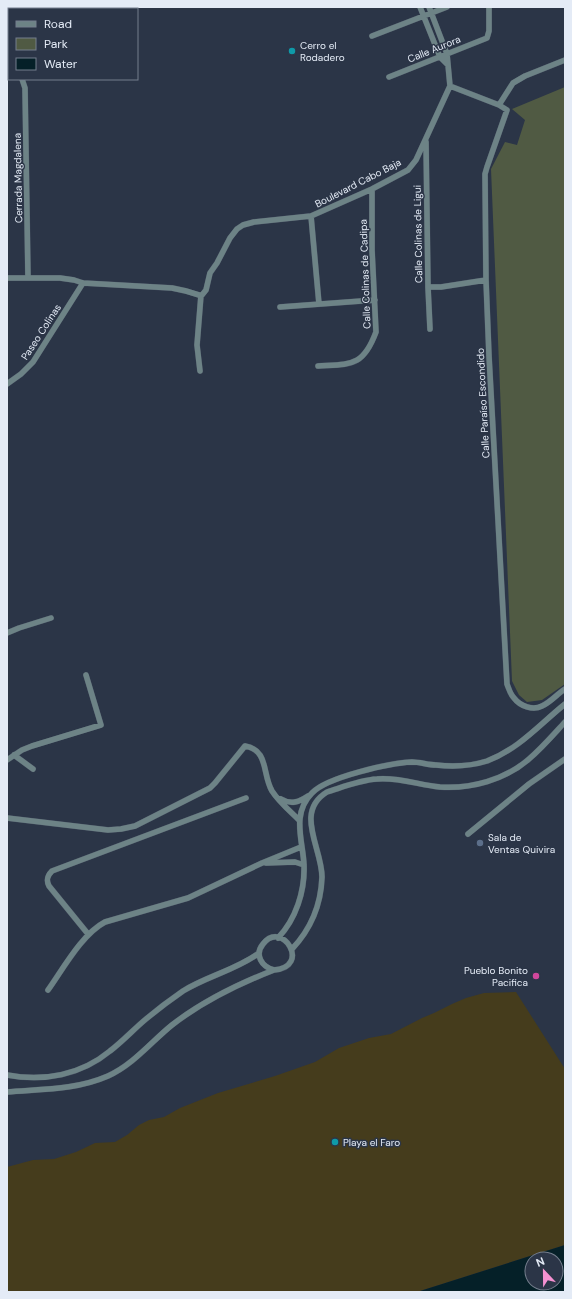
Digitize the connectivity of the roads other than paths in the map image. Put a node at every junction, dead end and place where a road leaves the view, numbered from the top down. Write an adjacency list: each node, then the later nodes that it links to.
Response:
1 (420, 7): 5 (street)
2 (447, 7): 4 (street)
3 (489, 7): 7 (street, Calle Aurora)
4 (430, 10): 5 (street); 7 (street)
5 (424, 16): 6 (street); 8 (street)
6 (372, 36)
7 (447, 54): 8 (street, Calle Aurora); 10 (street)
8 (440, 57): 10 (street); 11 (street, Calle Aurora)
9 (565, 60): 14 (street)
10 (447, 64): 13 (street)
11 (388, 77)
12 (22, 80): 19 (street, Cerrada Magdalena)
13 (450, 86): 14 (street); 15 (street, Boulevard Cabo Baja)
14 (499, 105): 20 (street, Calle Paraíso Escondido)
15 (426, 139): 16 (street, Boulevard Cabo Baja); 22 (street, Calle Colinas de Ligui)
16 (372, 189): 17 (street, Boulevard Cabo Baja); 24 (street, Calle Colinas de Cadipa)
17 (311, 216): 23 (street, Boulevard Cabo Baja); 25 (street)
18 (7, 278): 19 (street)
19 (28, 278): 21 (street)
20 (486, 280): 22 (street); 34 (street, Calle Paraíso Escondido)
21 (83, 283): 23 (street); 30 (street, Paseo Colinas)
22 (428, 286): 27 (street, Calle Colinas de Ligui)
23 (202, 295): 29 (street, Boulevard Cabo Baja)
24 (375, 300): 25 (street); 28 (street, Calle Colinas de Cadipa)
25 (319, 304): 26 (street)
26 (280, 307)
27 (430, 329)
28 (318, 366)
29 (200, 371)
30 (7, 384)
31 (51, 618): 32 (street)
32 (7, 633)
33 (86, 675): 37 (street)
34 (565, 689)
35 (565, 704): 41 (street)
36 (565, 722): 52 (street)
37 (14, 755): 39 (street); 40 (street)
38 (565, 759): 46 (street)
39 (7, 760)
40 (33, 769)
41 (311, 793): 42 (street); 45 (street)
42 (277, 797): 44 (street); 45 (street)
43 (246, 798): 50 (street)
44 (7, 818)
45 (299, 820): 47 (street)
46 (468, 834)
47 (301, 847): 48 (street); 49 (street)
48 (262, 863): 49 (street); 50 (street)
49 (304, 865): 51 (street)
50 (88, 934): 55 (street)
51 (278, 938): 52 (street); 53 (street)
52 (292, 950): 54 (street)
53 (259, 953): 54 (street); 56 (street)
54 (274, 970): 57 (street)
55 (48, 990)
56 (7, 1076)
57 (7, 1092)

